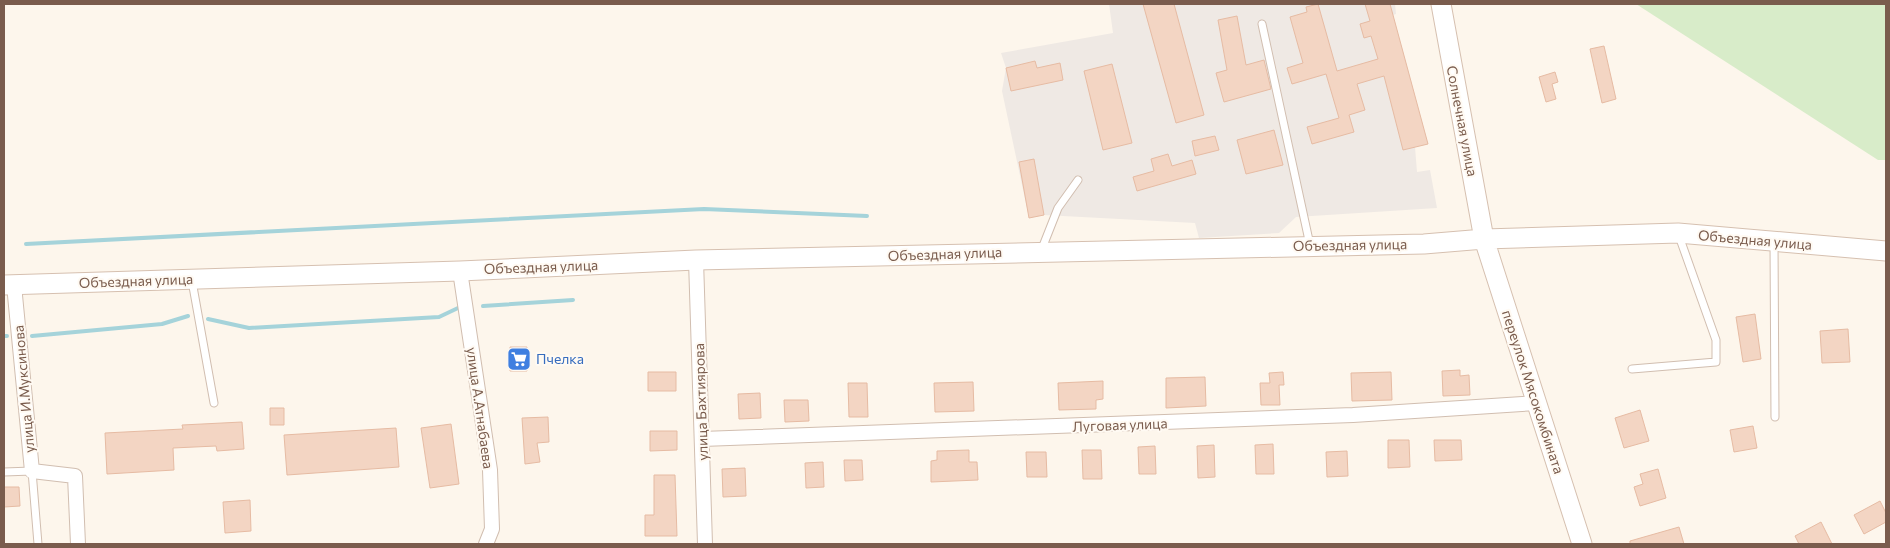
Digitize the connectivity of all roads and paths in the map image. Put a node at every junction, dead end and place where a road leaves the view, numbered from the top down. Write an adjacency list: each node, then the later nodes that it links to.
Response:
1 (1441, 4): 5 (main road, Солнечная улица)
2 (1262, 24): 7 (lane)
3 (1078, 180): 8 (lane)
4 (1678, 233): 5 (main road, Объездная улица); 6 (main road, Объездная улица); 14 (lane)
5 (1484, 239): 7 (main road, Объездная улица); 16 (main road, переулок Мясокомбината)
6 (1774, 242): 9 (main road, Объездная улица); 17 (lane)
7 (1310, 245): 8 (main road, Объездная улица)
8 (1041, 251): 10 (main road, Объездная улица)
9 (1886, 251)
10 (696, 260): 11 (main road, Объездная улица); 18 (street, улица Бахтиярова)
11 (460, 270): 12 (main road, Объездная улица); 23 (street, улица А.Атнабаева)
12 (192, 278): 13 (main road, Объездная улица); 15 (lane)
13 (9, 285): 19 (street, улица И.Муксинова)
14 (1632, 370)
15 (214, 403)
16 (1537, 403): 18 (street, Луговая улица); 25 (main road, переулок Мясокомбината)
17 (1775, 417)
18 (702, 439): 24 (street, улица Бахтиярова)
19 (32, 471): 20 (lane); 21 (lane); 22 (street, улица И.Муксинова)
20 (4, 472)
21 (38, 544)
22 (78, 544)
23 (486, 544)
24 (705, 544)
25 (1582, 544)

